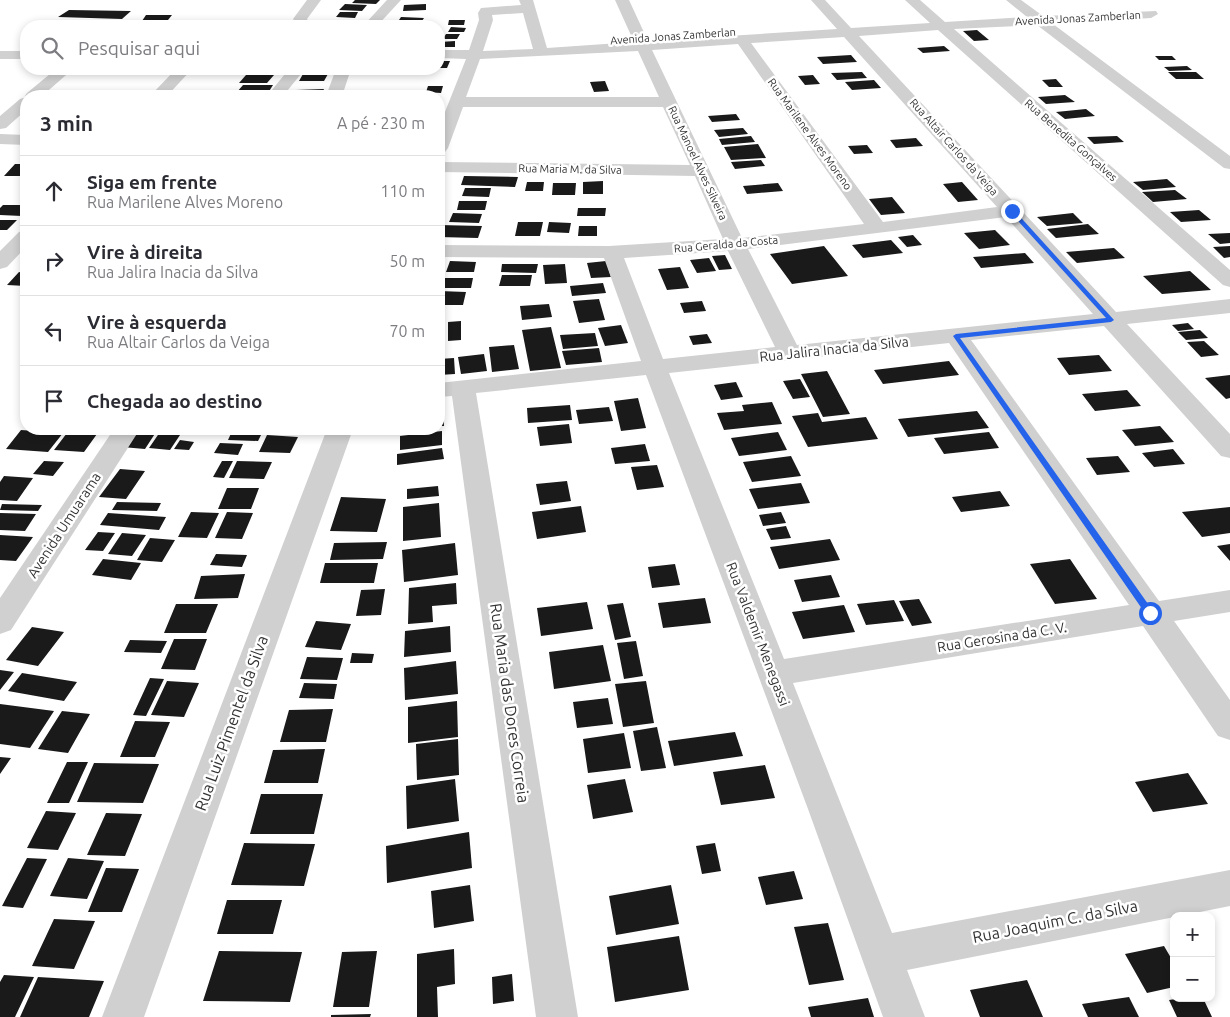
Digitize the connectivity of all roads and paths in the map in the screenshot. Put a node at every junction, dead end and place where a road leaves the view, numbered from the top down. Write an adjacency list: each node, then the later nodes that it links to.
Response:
1 (314, 0): 9 (street)
2 (394, 0): 10 (street)
3 (622, 0): 14 (street, Rua Manoel Alves Silveira)
4 (818, 0): 12 (street, Rua Altair Carlos da Veiga)
5 (912, 0): 11 (street, Rua Benedita Gonçalves)
6 (1013, 0): 8 (street)
7 (527, 4): 15 (street); 17 (street)
8 (1034, 17): 8 (street, Avenida Jonas Zamberlan); 11 (street, Avenida Jonas Zamberlan); 35 (street)
9 (301, 20)
10 (376, 20)
11 (937, 22): 12 (street, Avenida Jonas Zamberlan); 45 (street, Rua Benedita Gonçalves)
12 (845, 29): 13 (street, Avenida Jonas Zamberlan); 14 (street, Avenida Jonas Zamberlan); 38 (street, Rua Altair Carlos da Veiga)
13 (742, 40): 14 (street, Avenida Jonas Zamberlan); 39 (street, Rua Marilene Alves Moreno)
14 (641, 43): 15 (street, Avenida Jonas Zamberlan); 29 (street, Rua Manoel Alves Silveira)
15 (539, 49): 17 (street, Avenida Jonas Zamberlan)
16 (445, 54): 17 (street, Avenida Jonas Zamberlan)
17 (475, 54): 28 (street)
18 (0, 55): 19 (street)
19 (20, 55)
20 (58, 75): 24 (street)
21 (178, 75): 25 (street)
22 (292, 75): 26 (street)
23 (340, 75): 27 (street)
24 (40, 90)
25 (164, 90)
26 (280, 90)
27 (336, 90)
28 (456, 102): 29 (street); 32 (street)
29 (670, 102): 37 (street, Rua Manoel Alves Silveira)
30 (20, 107): 31 (street)
31 (0, 124)
32 (445, 132)
33 (0, 139): 34 (street)
34 (20, 140)
35 (1230, 164)
36 (445, 167): 37 (street, Rua Maria M. da Silva)
37 (702, 171): 41 (street, Rua Manoel Alves Silveira)
38 (1012, 211): 39 (street, Rua Geralda da Costa); 47 (street, Rua Altair Carlos da Veiga)
39 (877, 228): 41 (street, Rua Geralda da Costa)
40 (20, 242): 44 (street)
41 (735, 244): 43 (street, Rua Geralda da Costa); 49 (street, Rua Manoel Alves Silveira)
42 (445, 251): 43 (street, Rua Geralda da Costa)
43 (612, 252): 50 (street, Rua Valdemir Menegassi)
44 (0, 263)
45 (1230, 280)
46 (1230, 306): 47 (street, Rua Jalira Inacia da Silva)
47 (1111, 320): 48 (street, Rua Jalira Inacia da Silva); 54 (street, Rua Altair Carlos da Veiga)
48 (956, 336): 49 (street, Rua Jalira Inacia da Silva); 56 (street)
49 (789, 353): 50 (street, Rua Jalira Inacia da Silva)
50 (655, 368): 51 (street, Rua Jalira Inacia da Silva); 58 (street, Rua Valdemir Menegassi)
51 (451, 389): 63 (street, Rua Maria das Dores Correia)
52 (123, 435): 57 (street, Avenida Umuarama)
53 (338, 435): 62 (street, Rua Luiz Pimentel da Silva)
54 (1230, 450)
55 (1230, 601): 56 (street, Rua Gerosina da C. V.)
56 (1150, 613): 58 (street, Rua Gerosina da C. V.); 59 (street)
57 (0, 622)
58 (774, 673): 61 (street, Rua Valdemir Menegassi)
59 (1230, 726)
60 (1230, 888): 61 (street, Rua Joaquim C. da Silva)
61 (880, 954): 64 (street, Rua Valdemir Menegassi)
62 (123, 1017)
63 (557, 1017)
64 (904, 1017)

